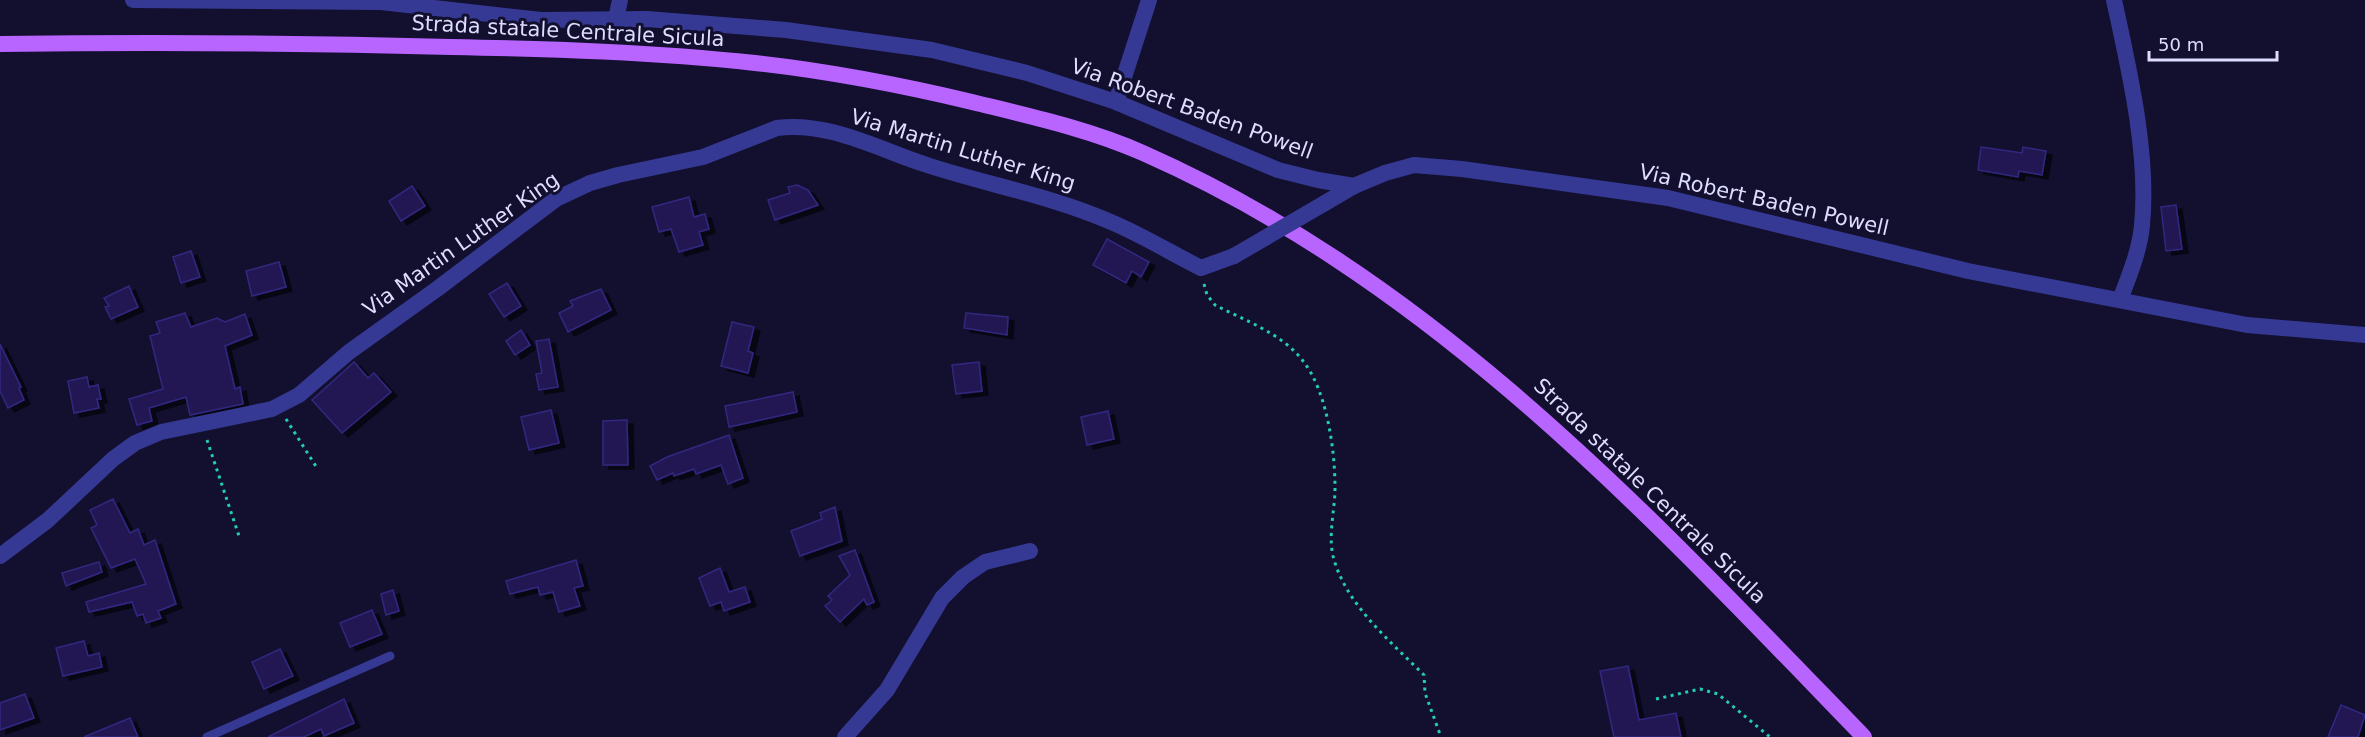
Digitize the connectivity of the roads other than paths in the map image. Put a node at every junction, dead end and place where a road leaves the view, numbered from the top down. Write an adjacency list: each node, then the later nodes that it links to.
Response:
1 (133, 0): 2 (street, Via Robert Baden Powell)
2 (143, 0): 6 (street, Via Robert Baden Powell)
3 (620, 0): 6 (street)
4 (1149, 0): 8 (street)
5 (2114, 0): 10 (street)
6 (616, 19): 8 (street, Via Robert Baden Powell)
7 (0, 44): 17 (main road, Strada statale Centrale Sicula)
8 (1116, 102): 9 (street, Via Robert Baden Powell)
9 (1354, 186): 10 (street, Via Robert Baden Powell); 13 (street, Via Martin Luther King, bridge)
10 (2120, 300): 11 (street, Via Robert Baden Powell)
11 (2365, 335)
12 (1030, 551): 16 (street)
13 (0, 556)
14 (390, 656): 15 (lane)
15 (207, 737)
16 (845, 737)
17 (1864, 737)

